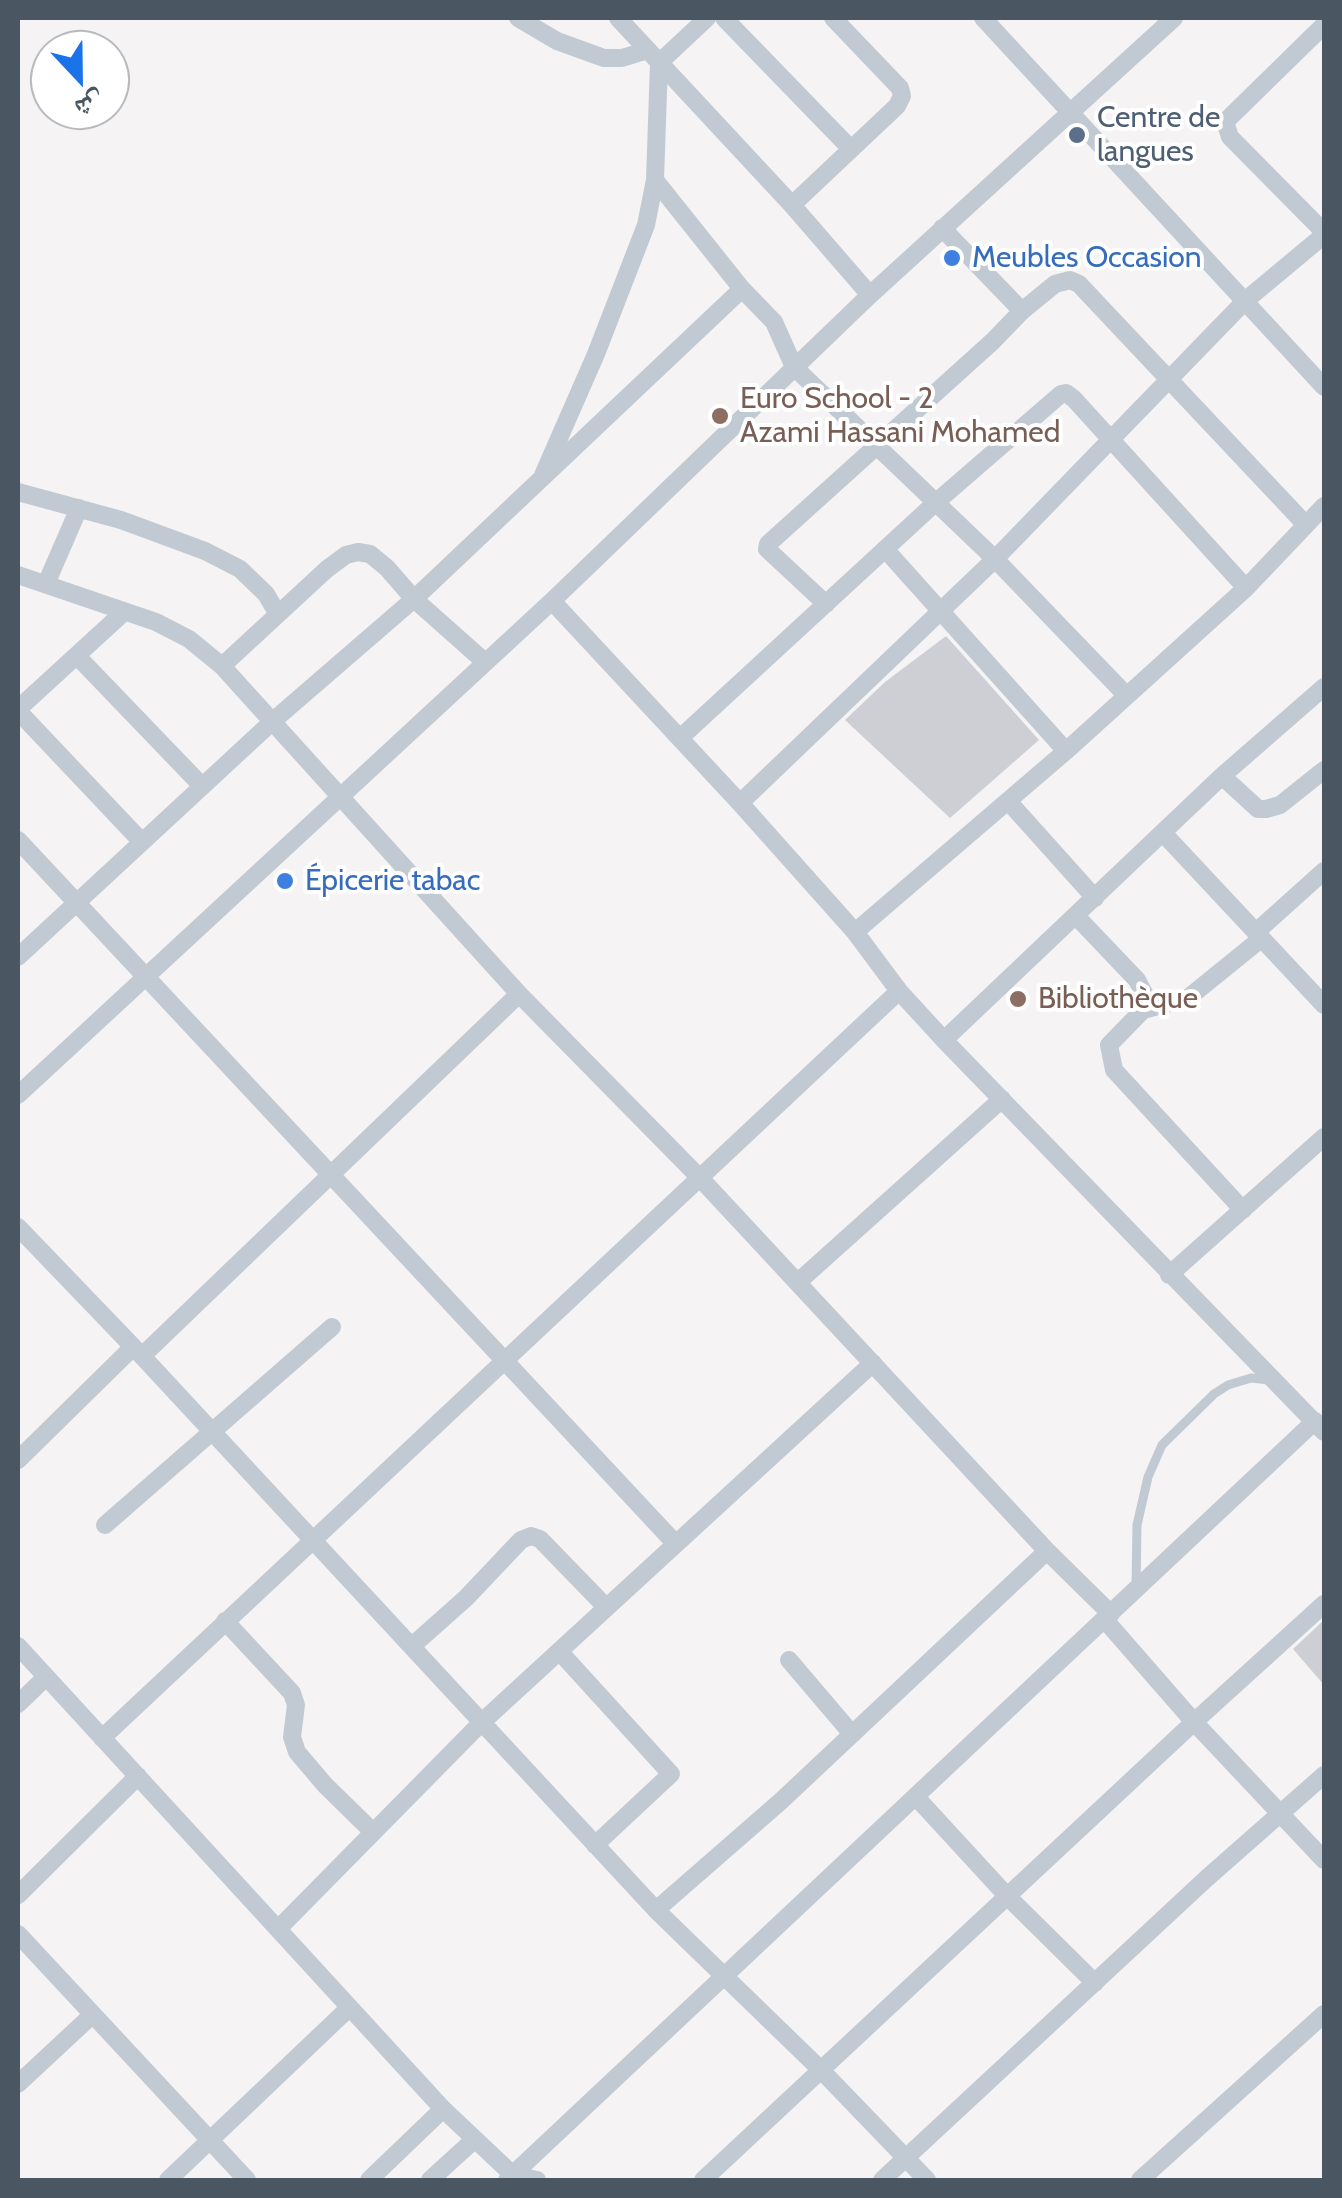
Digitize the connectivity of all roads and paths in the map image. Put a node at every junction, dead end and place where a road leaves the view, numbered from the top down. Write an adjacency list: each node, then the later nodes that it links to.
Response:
1 (518, 18): 9 (street)
2 (618, 18): 9 (street)
3 (707, 18): 9 (street)
4 (724, 18): 11 (street)
5 (833, 18): 11 (street)
6 (984, 18): 10 (street)
7 (1174, 18): 10 (street)
8 (1324, 25): 15 (street)
9 (653, 56): 12 (street); 13 (street)
10 (1070, 112): 14 (street); 18 (street)
11 (850, 148): 13 (street)
12 (656, 180): 16 (street); 25 (street)
13 (792, 205): 17 (street)
14 (942, 228): 17 (street); 19 (street)
15 (1324, 234): 18 (street)
16 (742, 289): 20 (street); 25 (street)
17 (870, 295): 20 (street)
18 (1246, 300): 21 (street); 22 (street)
19 (1022, 311): 21 (street); 24 (street)
20 (794, 367): 24 (street); 37 (street)
21 (1168, 378): 23 (street); 30 (street)
22 (1324, 386)
23 (1110, 439): 27 (street); 32 (street); 35 (street)
24 (874, 446): 27 (street); 38 (street)
25 (541, 481): 36 (street)
26 (18, 492): 29 (street)
27 (934, 504): 31 (street); 32 (street)
28 (1324, 506): 30 (street)
29 (79, 508): 34 (street); 41 (street)
30 (1306, 525): 35 (street)
31 (885, 549): 38 (street); 40 (street)
32 (995, 560): 40 (street); 46 (street)
33 (18, 576): 34 (street)
34 (46, 584): 39 (street)
35 (1246, 588): 46 (street)
36 (414, 598): 41 (street); 43 (street); 48 (street)
37 (552, 600): 43 (street); 49 (street)
38 (826, 604): 49 (street)
39 (124, 612): 42 (street); 44 (street)
40 (940, 613): 50 (street); 56 (street)
41 (277, 614): 44 (street)
42 (77, 656): 47 (street); 53 (street)
43 (486, 662): 54 (street)
44 (222, 666): 48 (street)
45 (1324, 687): 52 (street)
46 (1127, 696): 50 (street)
47 (18, 710): 59 (street)
48 (274, 720): 53 (street); 54 (street)
49 (680, 738): 56 (street)
50 (1066, 751): 55 (street)
51 (1324, 770): 52 (street)
52 (1222, 776): 57 (street)
53 (202, 786): 59 (street)
54 (342, 794): 67 (street); 69 (street)
55 (1008, 801): 61 (street); 64 (street)
56 (740, 803): 64 (street)
57 (1163, 833): 61 (street); 65 (street)
58 (18, 840): 62 (street)
59 (142, 842): 62 (street)
60 (1324, 871): 65 (street)
61 (1095, 898): 63 (street)
62 (76, 903): 66 (street); 67 (street)
63 (1076, 916): 71 (street); 72 (street)
64 (854, 932): 68 (street)
65 (1259, 935): 70 (street); 71 (street)
66 (18, 957)
67 (146, 980): 73 (street); 76 (street)
68 (899, 991): 72 (street); 77 (street)
69 (519, 994): 76 (street); 77 (street)
70 (1324, 1004)
71 (1143, 1010): 78 (street)
72 (944, 1040): 74 (street)
73 (18, 1095)
74 (1002, 1100): 80 (street); 81 (street)
75 (1324, 1137): 78 (street)
76 (330, 1174): 83 (street); 84 (street)
77 (701, 1179): 81 (street); 84 (street)
78 (1243, 1210): 80 (street)
79 (18, 1227): 83 (street)
80 (1170, 1276): 86 (street)
81 (798, 1282): 85 (street)
82 (332, 1327): 88 (street)
83 (138, 1351): 88 (street); 89 (street)
84 (504, 1362): 91 (street); 92 (street)
85 (873, 1363): 92 (street); 93 (street)
86 (1277, 1382): 87 (street); 94 (lane)
87 (1322, 1422): 94 (street)
88 (212, 1432): 90 (street); 91 (street)
89 (18, 1460)
90 (105, 1524)
91 (312, 1538): 98 (street); 100 (street)
92 (675, 1543): 96 (street)
93 (1046, 1551): 97 (street); 107 (street)
94 (1136, 1590): 97 (street)
95 (1324, 1604): 106 (street)
96 (606, 1607): 100 (street); 101 (street)
97 (1108, 1617): 106 (street); 111 (street)
98 (225, 1621): 108 (street); 113 (street)
99 (18, 1646): 103 (street)
100 (412, 1646): 105 (street)
101 (558, 1651): 105 (street); 114 (street)
102 (789, 1660): 107 (street)
103 (46, 1677): 104 (street); 108 (street)
104 (18, 1704)
105 (482, 1722): 113 (street); 114 (street)
106 (1194, 1722): 112 (street); 117 (street)
107 (852, 1734): 118 (street)
108 (102, 1738): 110 (street)
109 (1324, 1775): 112 (street)
110 (138, 1776): 116 (street); 119 (street)
111 (916, 1797): 117 (street); 121 (street)
112 (1282, 1813): 115 (street); 122 (street)
113 (373, 1832): 119 (street)
114 (596, 1845): 118 (street)
115 (1324, 1860)
116 (18, 1895)
117 (1008, 1897): 122 (street); 126 (street)
118 (656, 1910): 121 (street)
119 (279, 1928): 123 (street)
120 (18, 1934): 125 (street)
121 (725, 1976): 126 (street); 132 (street)
122 (1095, 1983): 131 (street)
123 (349, 2008): 128 (street); 130 (street)
124 (1324, 2014): 141 (street)
125 (91, 2016): 127 (street); 130 (street)
126 (821, 2070): 131 (street); 138 (street)
127 (18, 2084)
128 (443, 2110): 129 (street); 135 (street)
129 (475, 2139): 132 (street); 136 (street)
130 (211, 2142): 133 (street); 134 (street)
131 (906, 2158): 139 (street); 140 (street)
132 (511, 2179): 137 (street)
133 (168, 2180)
134 (247, 2180)
135 (369, 2180)
136 (430, 2180)
137 (537, 2180)
138 (702, 2180)
139 (882, 2180)
140 (927, 2180)
141 (1140, 2180)

